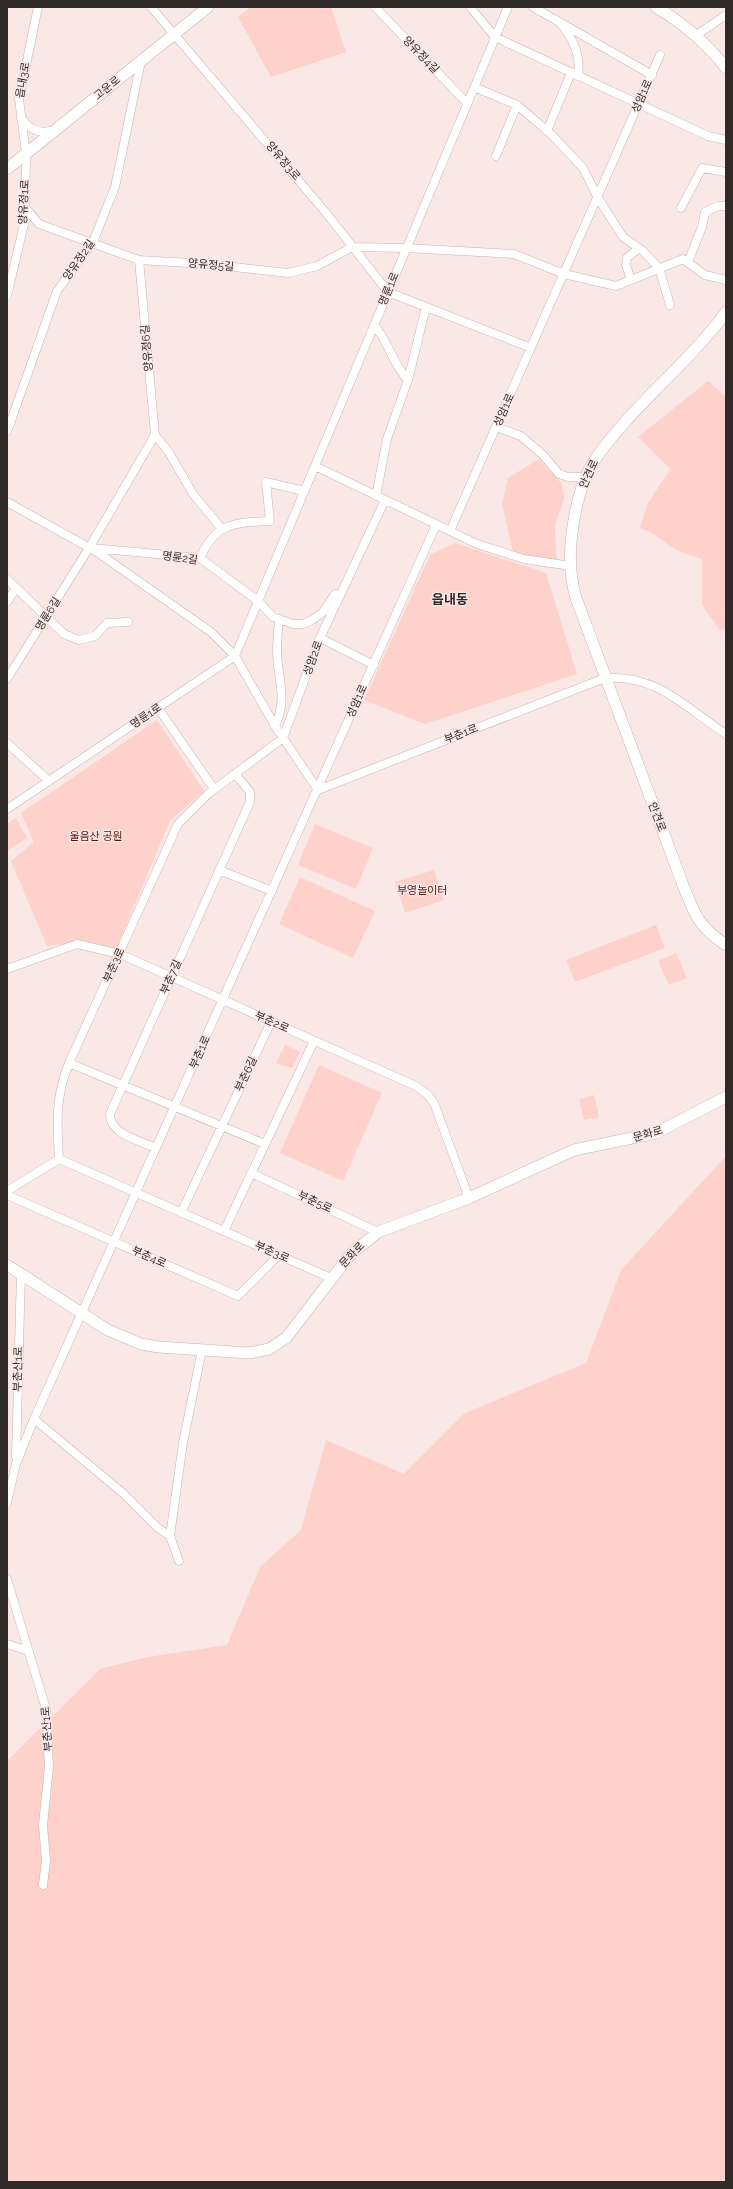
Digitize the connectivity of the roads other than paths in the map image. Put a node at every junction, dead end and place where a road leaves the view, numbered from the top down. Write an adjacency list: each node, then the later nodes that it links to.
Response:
1 (38, 7): 23 (street, 읍내3로)
2 (151, 7): 11 (street, 양유정3로)
3 (208, 7): 11 (street, 고운로)
4 (375, 7): 20 (street, 양유정4길)
5 (470, 7): 13 (street)
6 (508, 7): 13 (street, 명륜1로)
7 (533, 7): 10 (street, 성암1로)
8 (656, 7): 12 (street)
9 (726, 15): 12 (street)
10 (559, 22): 17 (street); 18 (street, 성암1로)
11 (175, 34): 15 (street, 고운로); 36 (street, 양유정3로)
12 (695, 36): 16 (street)
13 (495, 37): 17 (street); 19 (street, 명륜1로)
14 (660, 56): 18 (street)
15 (141, 61): 25 (street, 고운로); 35 (street, 양유정2길)
16 (726, 68)
17 (575, 74): 21 (street); 24 (street)
18 (652, 75): 21 (street, 성암1로)
19 (474, 87): 20 (street, 명륜1로); 22 (street)
20 (467, 103): 37 (street, 명륜1로)
21 (638, 104): 26 (street); 31 (street, 성암1로)
22 (517, 105): 24 (street); 28 (street)
23 (20, 113): 25 (street); 27 (street, 읍내3로)
24 (547, 131): 31 (street)
25 (51, 133): 27 (street, 고운로)
26 (726, 140)
27 (26, 154): 29 (street, 고운로); 32 (street, 양유정1로)
28 (496, 156)
29 (7, 169)
30 (726, 172): 34 (street)
31 (598, 198): 38 (street); 42 (street, 성암1로)
32 (24, 206): 35 (street, 양유정5길); 46 (street, 양유정1로)
33 (726, 206): 40 (street)
34 (681, 208)
35 (93, 242): 39 (street, 양유정5길); 55 (street, 양유정2길)
36 (352, 247): 37 (street, 양유정5길); 39 (street, 양유정5길); 45 (street, 양유정3로)
37 (406, 248): 42 (street); 45 (street, 명륜1로)
38 (639, 248): 41 (street); 43 (street)
39 (139, 260): 56 (street, 양유정6길)
40 (688, 262): 41 (street); 44 (street)
41 (659, 268): 43 (street); 47 (street)
42 (564, 274): 43 (street); 52 (street, 성암1로)
43 (631, 280)
44 (726, 280)
45 (388, 292): 48 (street); 51 (street, 명륜1로)
46 (7, 296)
47 (670, 305)
48 (426, 307): 52 (street); 53 (street)
49 (726, 312): 50 (street, 안견로)
50 (723, 322): 58 (street, 안견로)
51 (374, 325): 53 (street); 57 (street, 명륜1로)
52 (531, 348): 54 (street, 성암1로)
53 (408, 380): 60 (street)
54 (496, 427): 58 (street); 65 (street, 성암1로)
55 (7, 432)
56 (155, 435): 64 (street); 66 (street)
57 (315, 466): 59 (street, 명륜1로); 60 (street)
58 (586, 477): 68 (street, 안견로)
59 (304, 491): 64 (street); 72 (street, 명륜1로)
60 (376, 496): 61 (street)
61 (385, 500): 63 (street); 70 (street, 성암2로)
62 (7, 502): 66 (street, 명륜2길)
63 (436, 525): 65 (street); 79 (street, 성암1로)
64 (222, 529): 67 (street)
65 (450, 531): 68 (street)
66 (90, 548): 67 (street, 명륜2길); 74 (street, 명륜6길); 78 (street, 명륜2길)
67 (200, 558): 72 (street, 명륜2길)
68 (570, 566): 80 (street, 안견로)
69 (7, 579): 71 (street)
70 (346, 579): 75 (street, 성암2로); 77 (street, 성암2로)
71 (16, 588): 73 (street); 74 (street)
72 (258, 601): 75 (street); 78 (street, 명륜1로)
73 (7, 602)
74 (47, 616): 76 (street); 81 (street, 명륜6길)
75 (279, 619): 83 (street)
76 (128, 622)
77 (320, 638): 79 (street); 85 (street, 성암2로)
78 (235, 656): 82 (street, 명륜1로); 83 (street)
79 (374, 664): 90 (street, 성암1로)
80 (605, 678): 84 (street); 90 (street, 부춘1로); 94 (street, 안견로)
81 (7, 679)
82 (158, 708): 88 (street, 명륜1로); 89 (street)
83 (275, 726): 85 (street)
84 (724, 731)
85 (283, 738): 87 (street, 부춘3로); 90 (street)
86 (7, 743): 88 (street)
87 (235, 774): 89 (street, 부춘3로); 92 (street, 부춘7길)
88 (49, 781): 91 (street, 명륜1로)
89 (214, 789): 95 (street, 부춘3로)
90 (318, 790): 93 (street, 부춘1로)
91 (7, 809)
92 (219, 870): 93 (street); 97 (street, 부춘7길)
93 (272, 891): 98 (street, 부춘1로)
94 (726, 945)
95 (120, 954): 96 (street, 부춘2로); 97 (street, 부춘2로); 101 (street, 부춘3로)
96 (7, 969)
97 (171, 977): 98 (street, 부춘2로); 102 (street, 부춘7길)
98 (223, 1000): 99 (street, 부춘2로); 104 (street, 부춘1로)
99 (271, 1022): 100 (street, 부춘2로); 105 (street, 부춘6길)
100 (314, 1041): 106 (street); 113 (street, 부춘2로)
101 (69, 1063): 102 (street); 108 (street, 부춘3로)
102 (122, 1085): 104 (street); 107 (street, 부춘7길)
103 (726, 1097): 113 (street, 문화로)
104 (175, 1107): 105 (street); 107 (street, 부춘1로)
105 (222, 1126): 106 (street); 114 (street, 부춘6길)
106 (265, 1144): 109 (street)
107 (156, 1148): 111 (street, 부춘1로)
108 (58, 1159): 110 (street); 111 (street, 부춘3로)
109 (252, 1173): 115 (street); 116 (street, 부춘5로)
110 (7, 1191)
111 (136, 1193): 114 (street, 부춘3로); 117 (street, 부춘1로)
112 (7, 1195): 117 (street, 부춘4로)
113 (469, 1198): 116 (street, 문화로)
114 (181, 1213): 115 (street, 부춘3로)
115 (224, 1232): 118 (street, 부춘3로)
116 (378, 1232): 121 (street, 문화로)
117 (114, 1241): 118 (street, 부춘4로); 122 (street, 부춘1로)
118 (278, 1255): 121 (street, 부춘3로)
119 (7, 1265): 120 (street, 문화로)
120 (21, 1274): 122 (street, 문화로); 125 (street, 부춘산1로)
121 (331, 1278): 123 (street, 문화로)
122 (81, 1313): 123 (street, 문화로); 124 (street, 부춘산1로)
123 (202, 1350): 127 (street)
124 (34, 1419): 125 (street, 부춘산1로); 127 (street)
125 (16, 1464): 126 (street, 부춘산1로)
126 (7, 1502)
127 (170, 1536): 128 (street)
128 (179, 1561)
129 (7, 1579): 131 (street, 부춘산1로)
130 (7, 1644): 131 (street)
131 (29, 1651): 132 (street, 부춘산1로)
132 (43, 1885)

